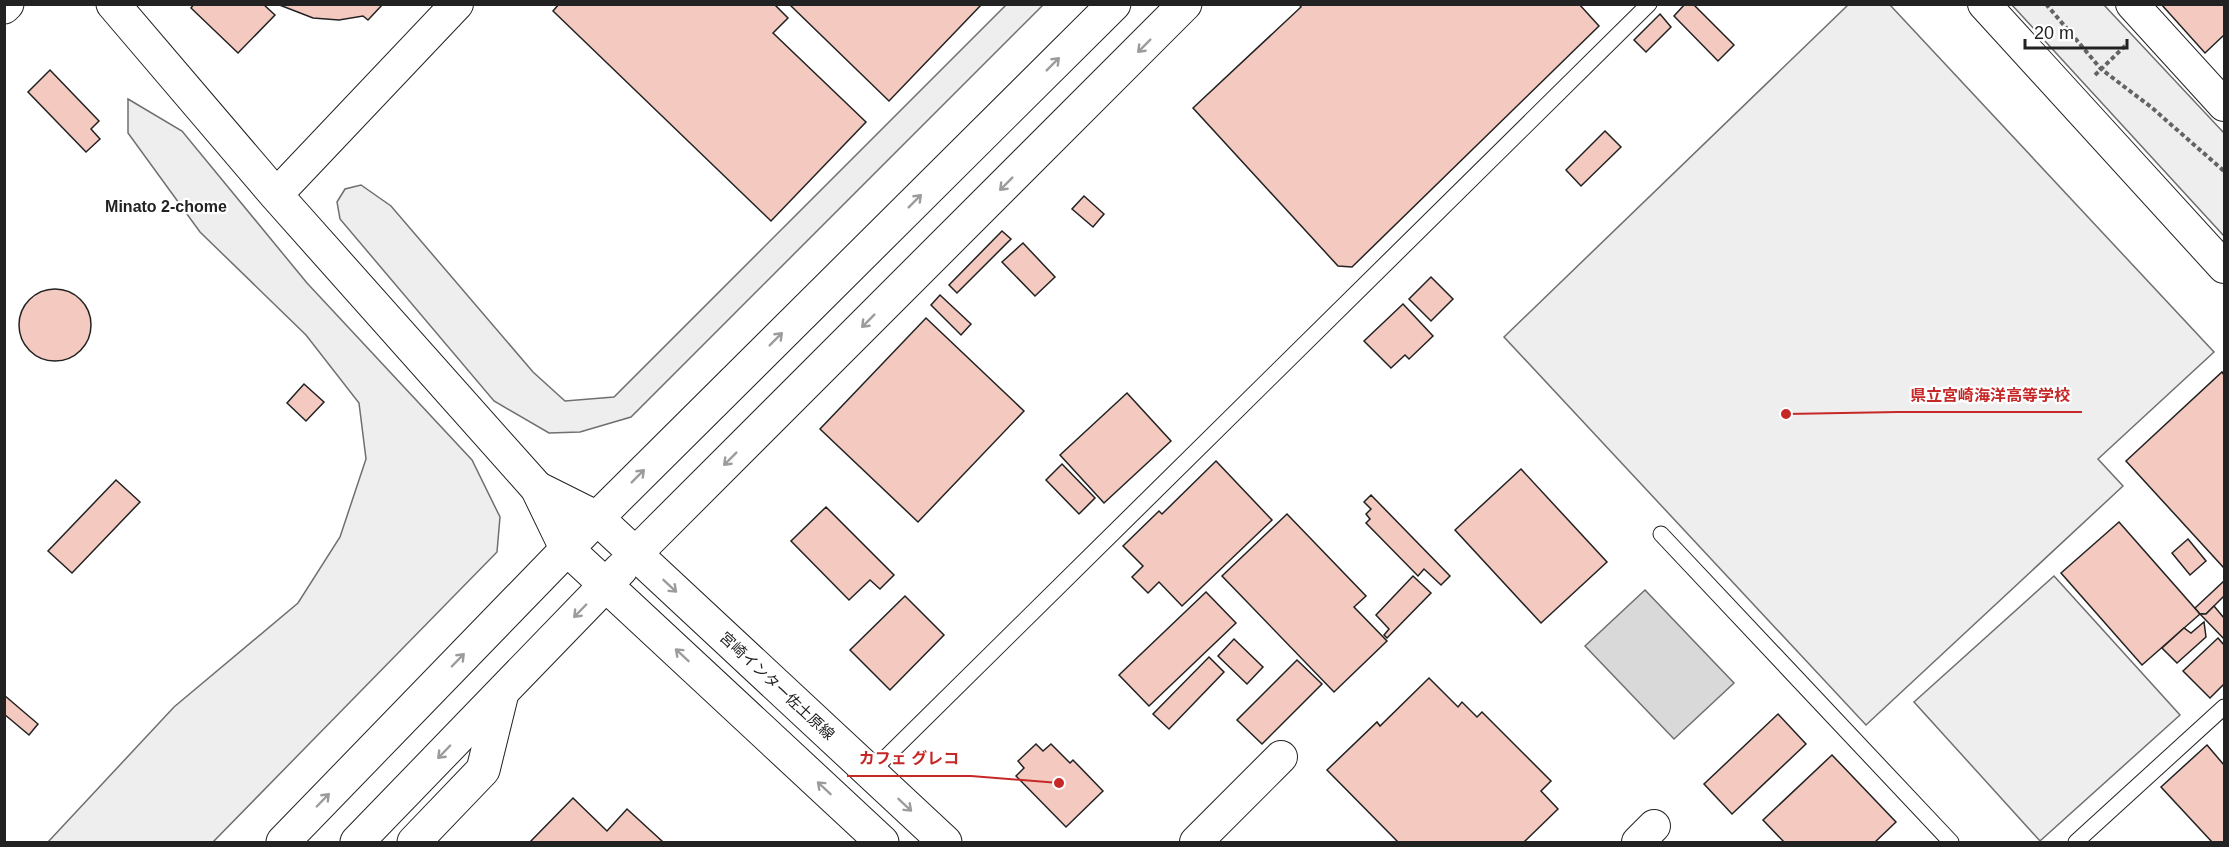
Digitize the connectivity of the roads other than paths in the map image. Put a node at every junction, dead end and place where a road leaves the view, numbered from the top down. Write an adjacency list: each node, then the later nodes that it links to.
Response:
1 (113, 4): 9 (street)
2 (458, 4): 9 (street)
3 (1114, 4): 12 (street, one-way to 3)
4 (1185, 4): 15 (street, one-way to 15)
5 (1650, 4): 20 (lane)
6 (1984, 4): 10 (street)
7 (2140, 13): 8 (street)
8 (2224, 105)
9 (276, 195): 11 (street)
10 (2224, 267)
11 (537, 488): 12 (street, 宮崎インター佐土原線); 14 (street)
12 (597, 518): 14 (street); 15 (street, 宮崎インター佐土原線)
13 (1661, 534): 27 (lane)
14 (566, 548): 16 (street); 21 (street, one-way to 14)
15 (635, 554): 16 (street); 20 (street, 宮崎インター佐土原線, one-way to 20)
16 (606, 585): 17 (street, one-way to 17); 24 (street, one-way to 16)
17 (502, 692): 22 (street, one-way to 22); 23 (street)
18 (2224, 707): 28 (lane)
19 (1281, 757): 26 (street)
20 (870, 773): 25 (street, 宮崎インター佐土原線, one-way to 25)
21 (283, 843)
22 (357, 843)
23 (414, 843)
24 (882, 843)
25 (945, 843)
26 (1196, 843)
27 (1951, 843)
28 (2076, 843)

